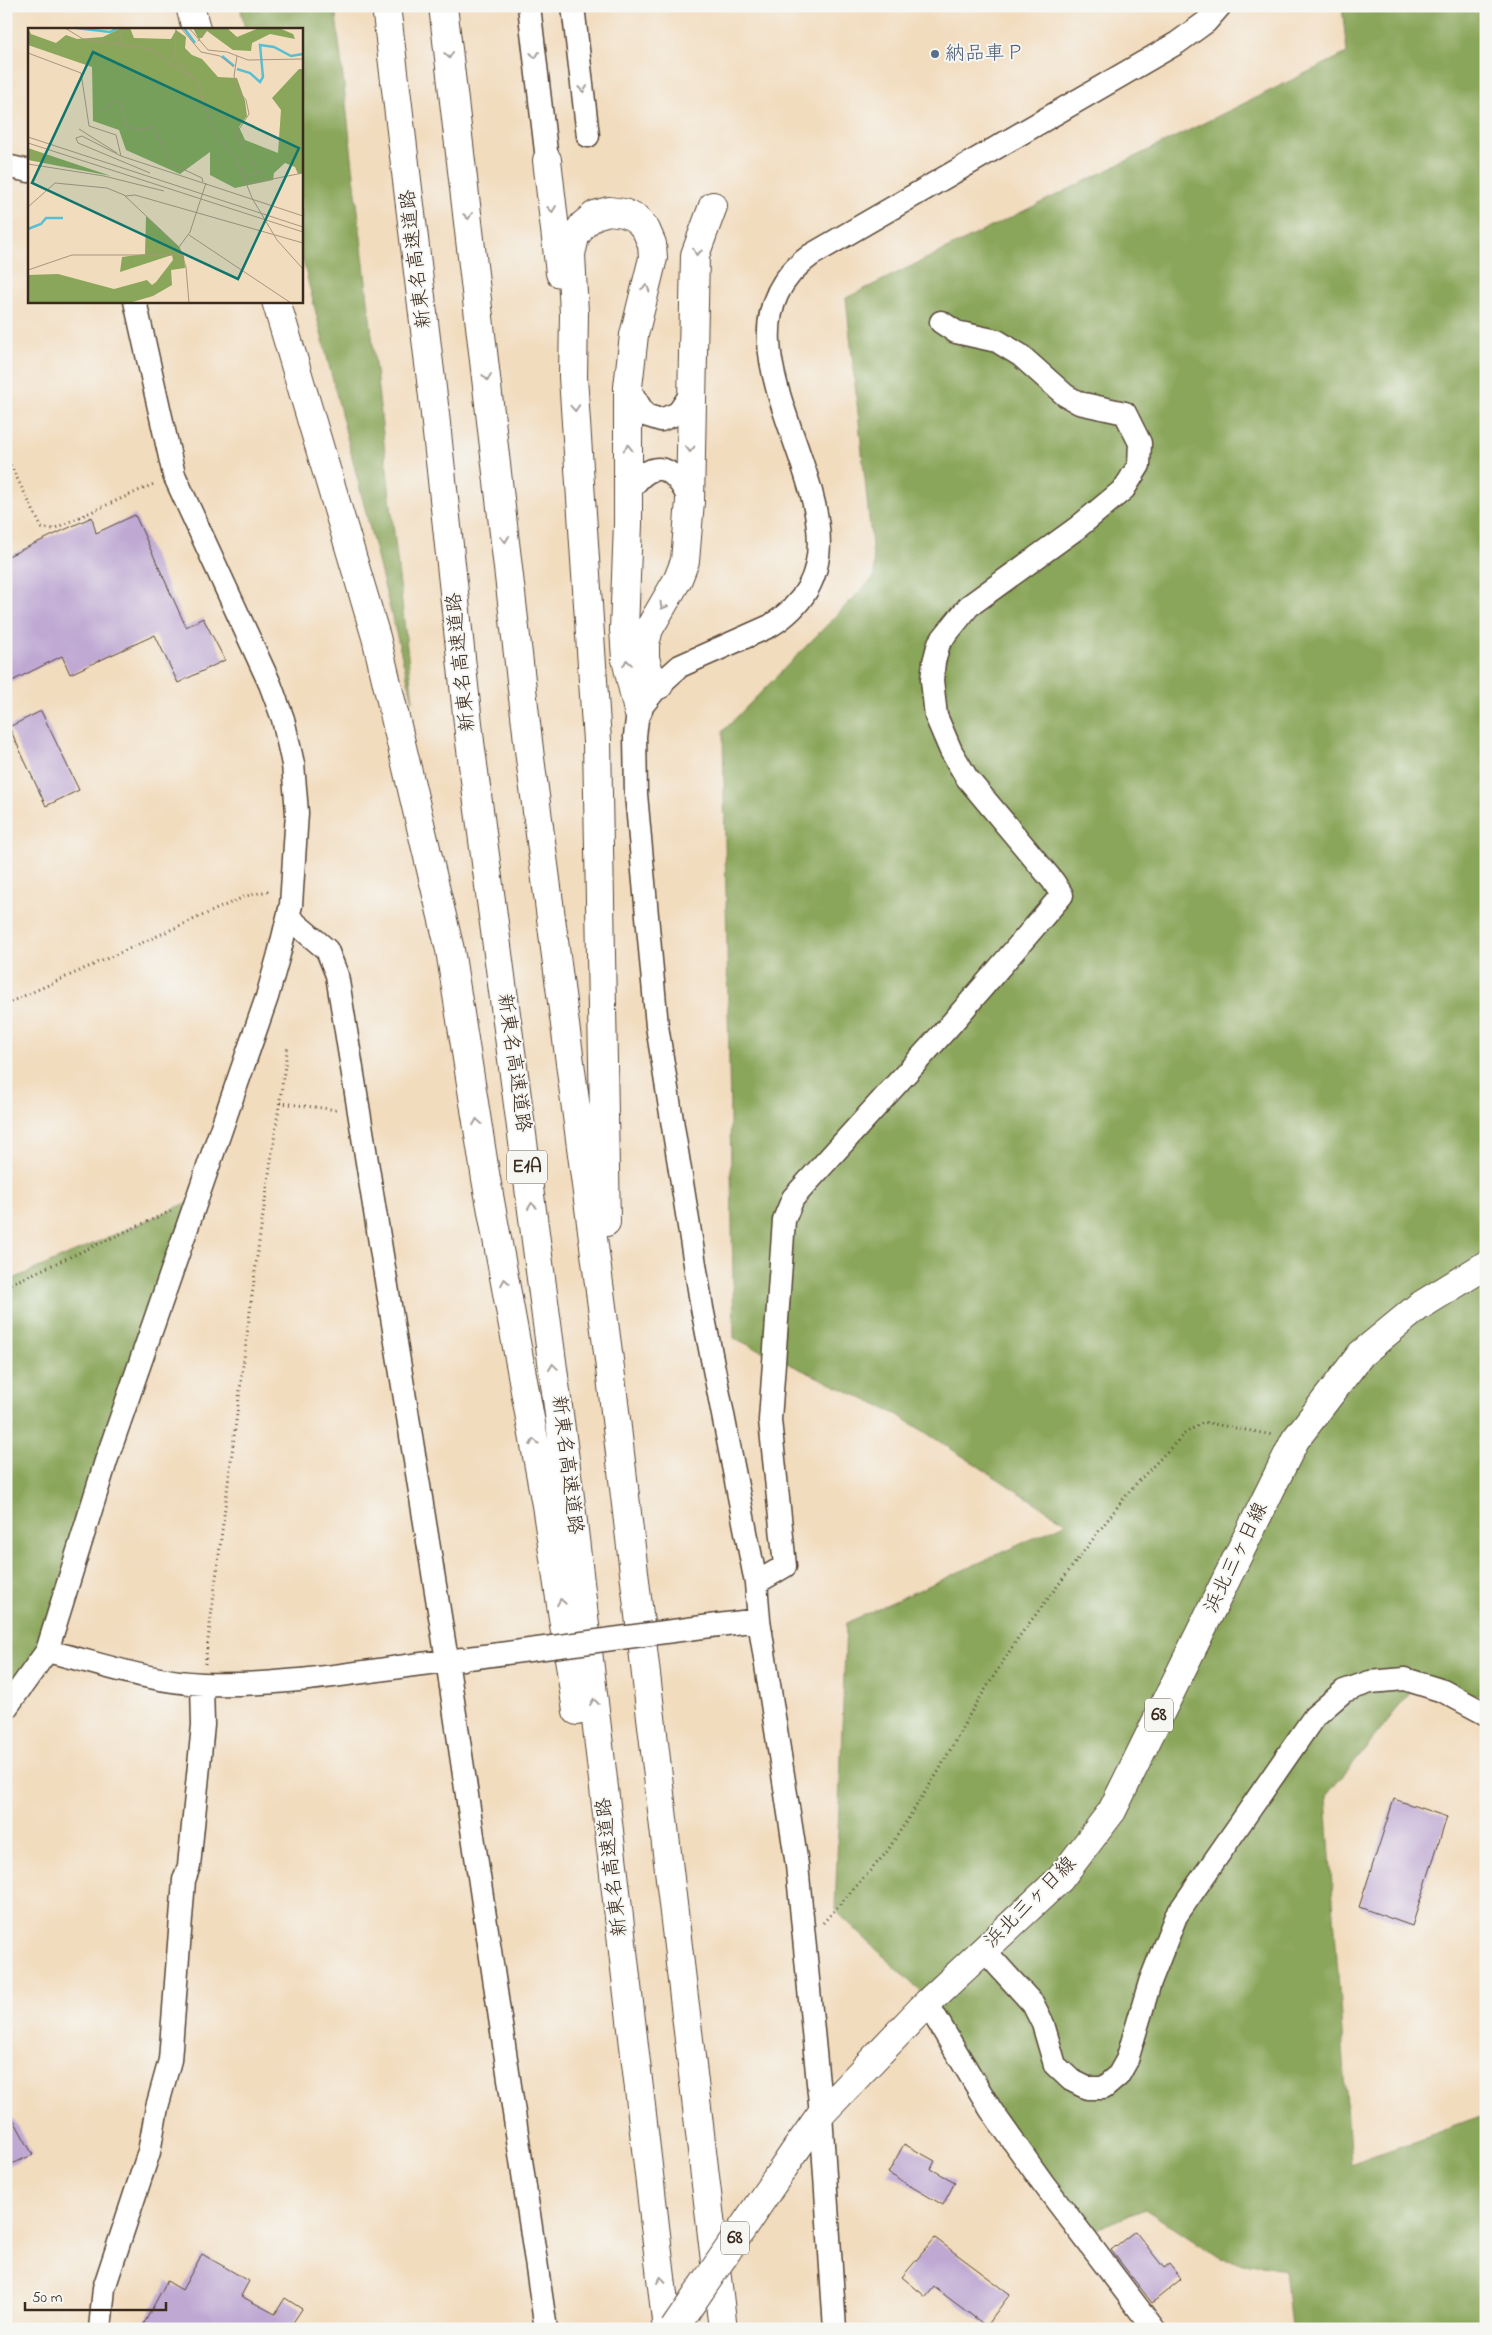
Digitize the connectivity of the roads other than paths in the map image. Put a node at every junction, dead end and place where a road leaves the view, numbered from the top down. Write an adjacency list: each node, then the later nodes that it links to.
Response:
1 (190, 6): 7 (main road)
2 (386, 6): 36 (main road, 新東名高速道路 / E1A, one-way to 2)
3 (443, 6): 25 (main road, one-way to 25)
4 (529, 6): 9 (street, one-way to 9)
5 (573, 6): 8 (street, one-way to 8)
6 (1220, 6): 21 (street)
7 (196, 28)
8 (588, 136)
9 (547, 160): 16 (main road, one-way to 16)
10 (6, 166): 11 (street)
11 (28, 171)
12 (713, 206): 18 (main road, one-way to 18)
13 (135, 302): 23 (street)
14 (276, 302): 36 (main road, one-way to 14)
15 (941, 322): 26 (street)
16 (573, 377): 17 (main road, one-way to 16); 25 (main road, one-way to 25)
17 (628, 386): 18 (street); 19 (main road, one-way to 17)
18 (691, 394): 20 (main road, one-way to 20)
19 (628, 493): 20 (street); 22 (main road, one-way to 19)
20 (690, 501): 21 (main road, one-way to 21)
21 (659, 685): 22 (street)
22 (638, 711): 26 (street)
23 (288, 917): 28 (street); 29 (street)
24 (1486, 1265): 33 (main road, 浜北三ヶ日線 / 68)
25 (609, 1360): 41 (main road)
26 (756, 1584): 27 (street)
27 (759, 1620): 29 (street, bridge); 35 (street)
28 (47, 1651): 30 (street); 31 (street)
29 (458, 1659): 30 (street); 38 (street)
30 (202, 1684): 37 (street)
31 (6, 1708)
32 (1486, 1714): 33 (street)
33 (984, 1950): 34 (main road, 浜北三ヶ日線 / 68)
34 (927, 2003): 35 (main road, 浜北三ヶ日線 / 68); 43 (street)
35 (821, 2114): 40 (main road, 浜北三ヶ日線 / 68, bridge); 42 (street)
36 (652, 2204): 39 (main road, 新東名高速道路 / E1A, one-way to 36)
37 (100, 2329)
38 (546, 2329)
39 (667, 2329)
40 (674, 2329)
41 (723, 2329)
42 (835, 2329)
43 (1154, 2329)

